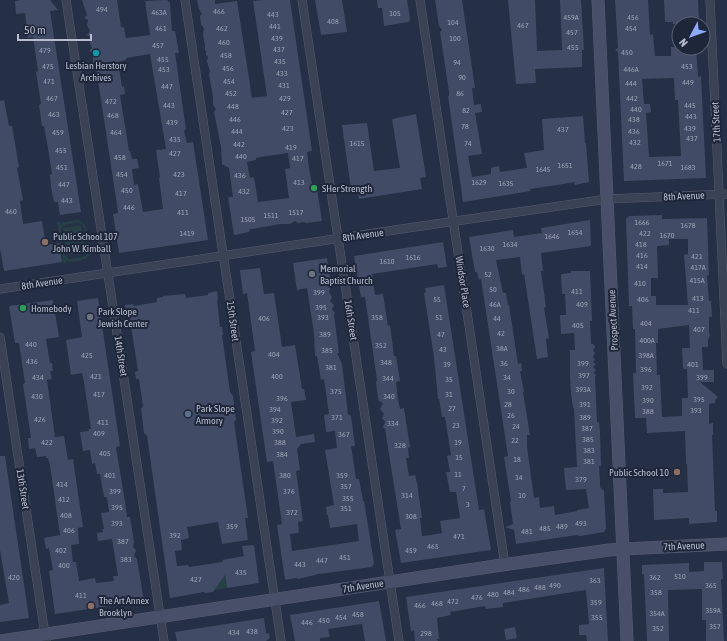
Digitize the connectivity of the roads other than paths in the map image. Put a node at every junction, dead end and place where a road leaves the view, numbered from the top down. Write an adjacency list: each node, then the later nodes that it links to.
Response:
1 (66, 0): 12 (street, 14th Street)
2 (184, 0): 11 (street, 15th Street)
3 (302, 0): 10 (street, 16th Street)
4 (420, 0): 9 (street, Windsor Place)
5 (598, 0): 8 (street, Prospect Avenue)
6 (710, 0): 7 (street, 17th Street)
7 (723, 194): 8 (street, 8th Avenue); 15 (street, 17th Street)
8 (607, 200): 9 (street, 8th Avenue); 17 (street, Prospect Avenue)
9 (453, 221): 10 (street, 8th Avenue); 18 (street, Windsor Place)
10 (338, 238): 11 (street, 8th Avenue); 19 (street, 16th Street)
11 (223, 256): 12 (street, 8th Avenue); 20 (street, 15th Street)
12 (108, 273): 13 (street, 8th Avenue); 21 (street, 14th Street)
13 (0, 289)
14 (0, 337): 22 (street, 13th Street)
15 (727, 364)
16 (727, 544): 17 (street, 7th Avenue)
17 (623, 549): 18 (street, 7th Avenue); 27 (street, Prospect Avenue)
18 (505, 565): 19 (street, 7th Avenue)
19 (390, 582): 20 (street, 7th Avenue); 26 (street, 16th Street)
20 (275, 599): 21 (street, 7th Avenue); 25 (street, 15th Street)
21 (160, 616): 22 (street, 7th Avenue); 24 (street, 14th Street)
22 (45, 637): 23 (street, 7th Avenue)
23 (0, 641)
24 (164, 641)
25 (281, 641)
26 (399, 641)
27 (627, 641)

